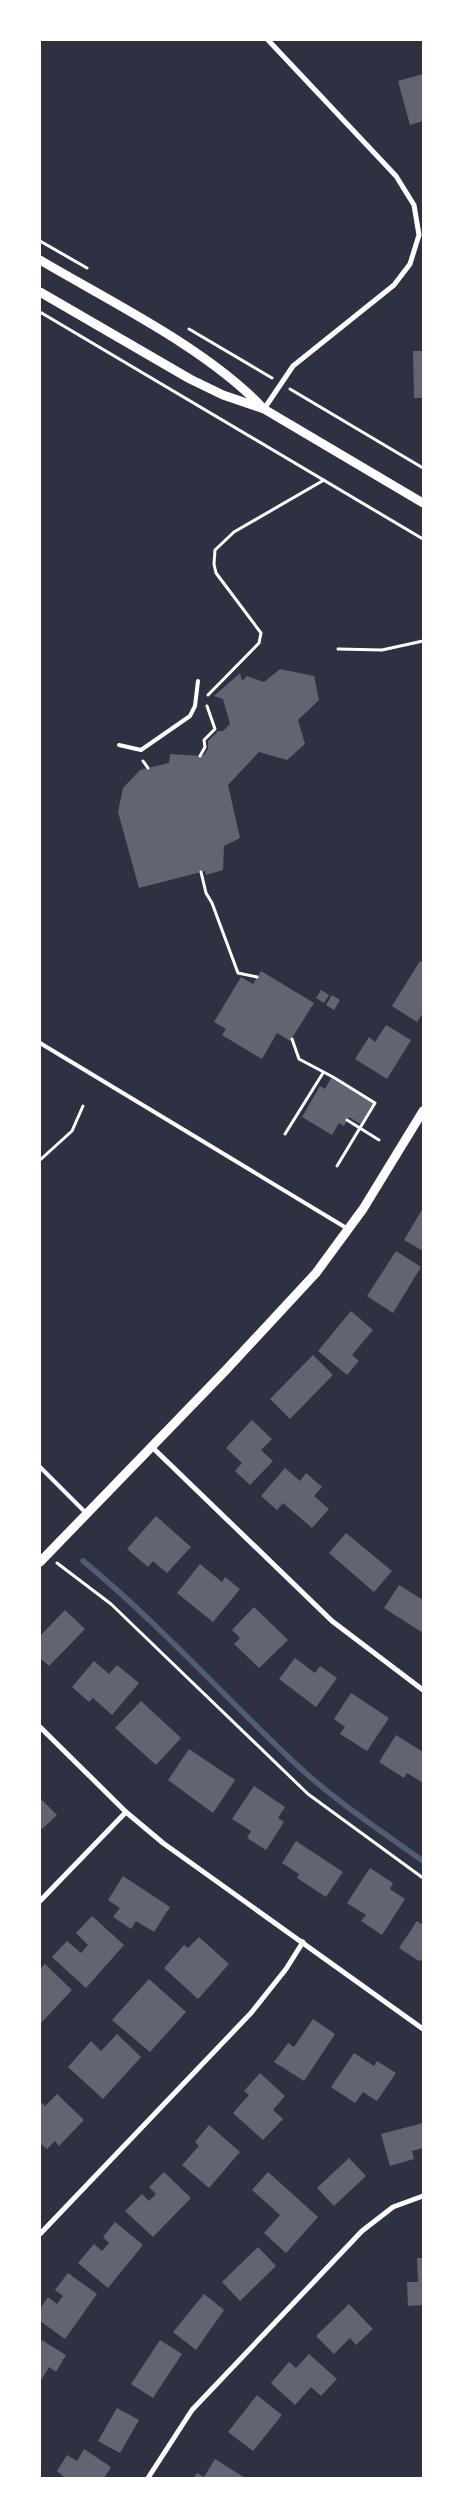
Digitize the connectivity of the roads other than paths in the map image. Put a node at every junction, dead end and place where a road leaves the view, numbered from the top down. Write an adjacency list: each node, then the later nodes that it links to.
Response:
1 (268, 40): 4 (street)
2 (40, 260): 4 (street)
3 (40, 292): 4 (street)
4 (264, 409): 5 (street)
5 (423, 503)
6 (198, 681): 7 (lane)
7 (119, 745)
8 (40, 1043): 10 (lane)
9 (423, 1110): 10 (street)
10 (349, 1230): 11 (street)
11 (152, 1446): 13 (street); 15 (street)
12 (40, 1468): 13 (lane)
13 (87, 1514): 14 (street)
14 (43, 1559)
15 (423, 1690)
16 (40, 1727): 17 (street)
17 (126, 1812): 18 (street); 19 (street)
18 (40, 1901)
19 (304, 1942): 20 (street); 22 (street)
20 (423, 2029)
21 (423, 2196): 23 (street)
22 (40, 2234)
23 (148, 2478)

